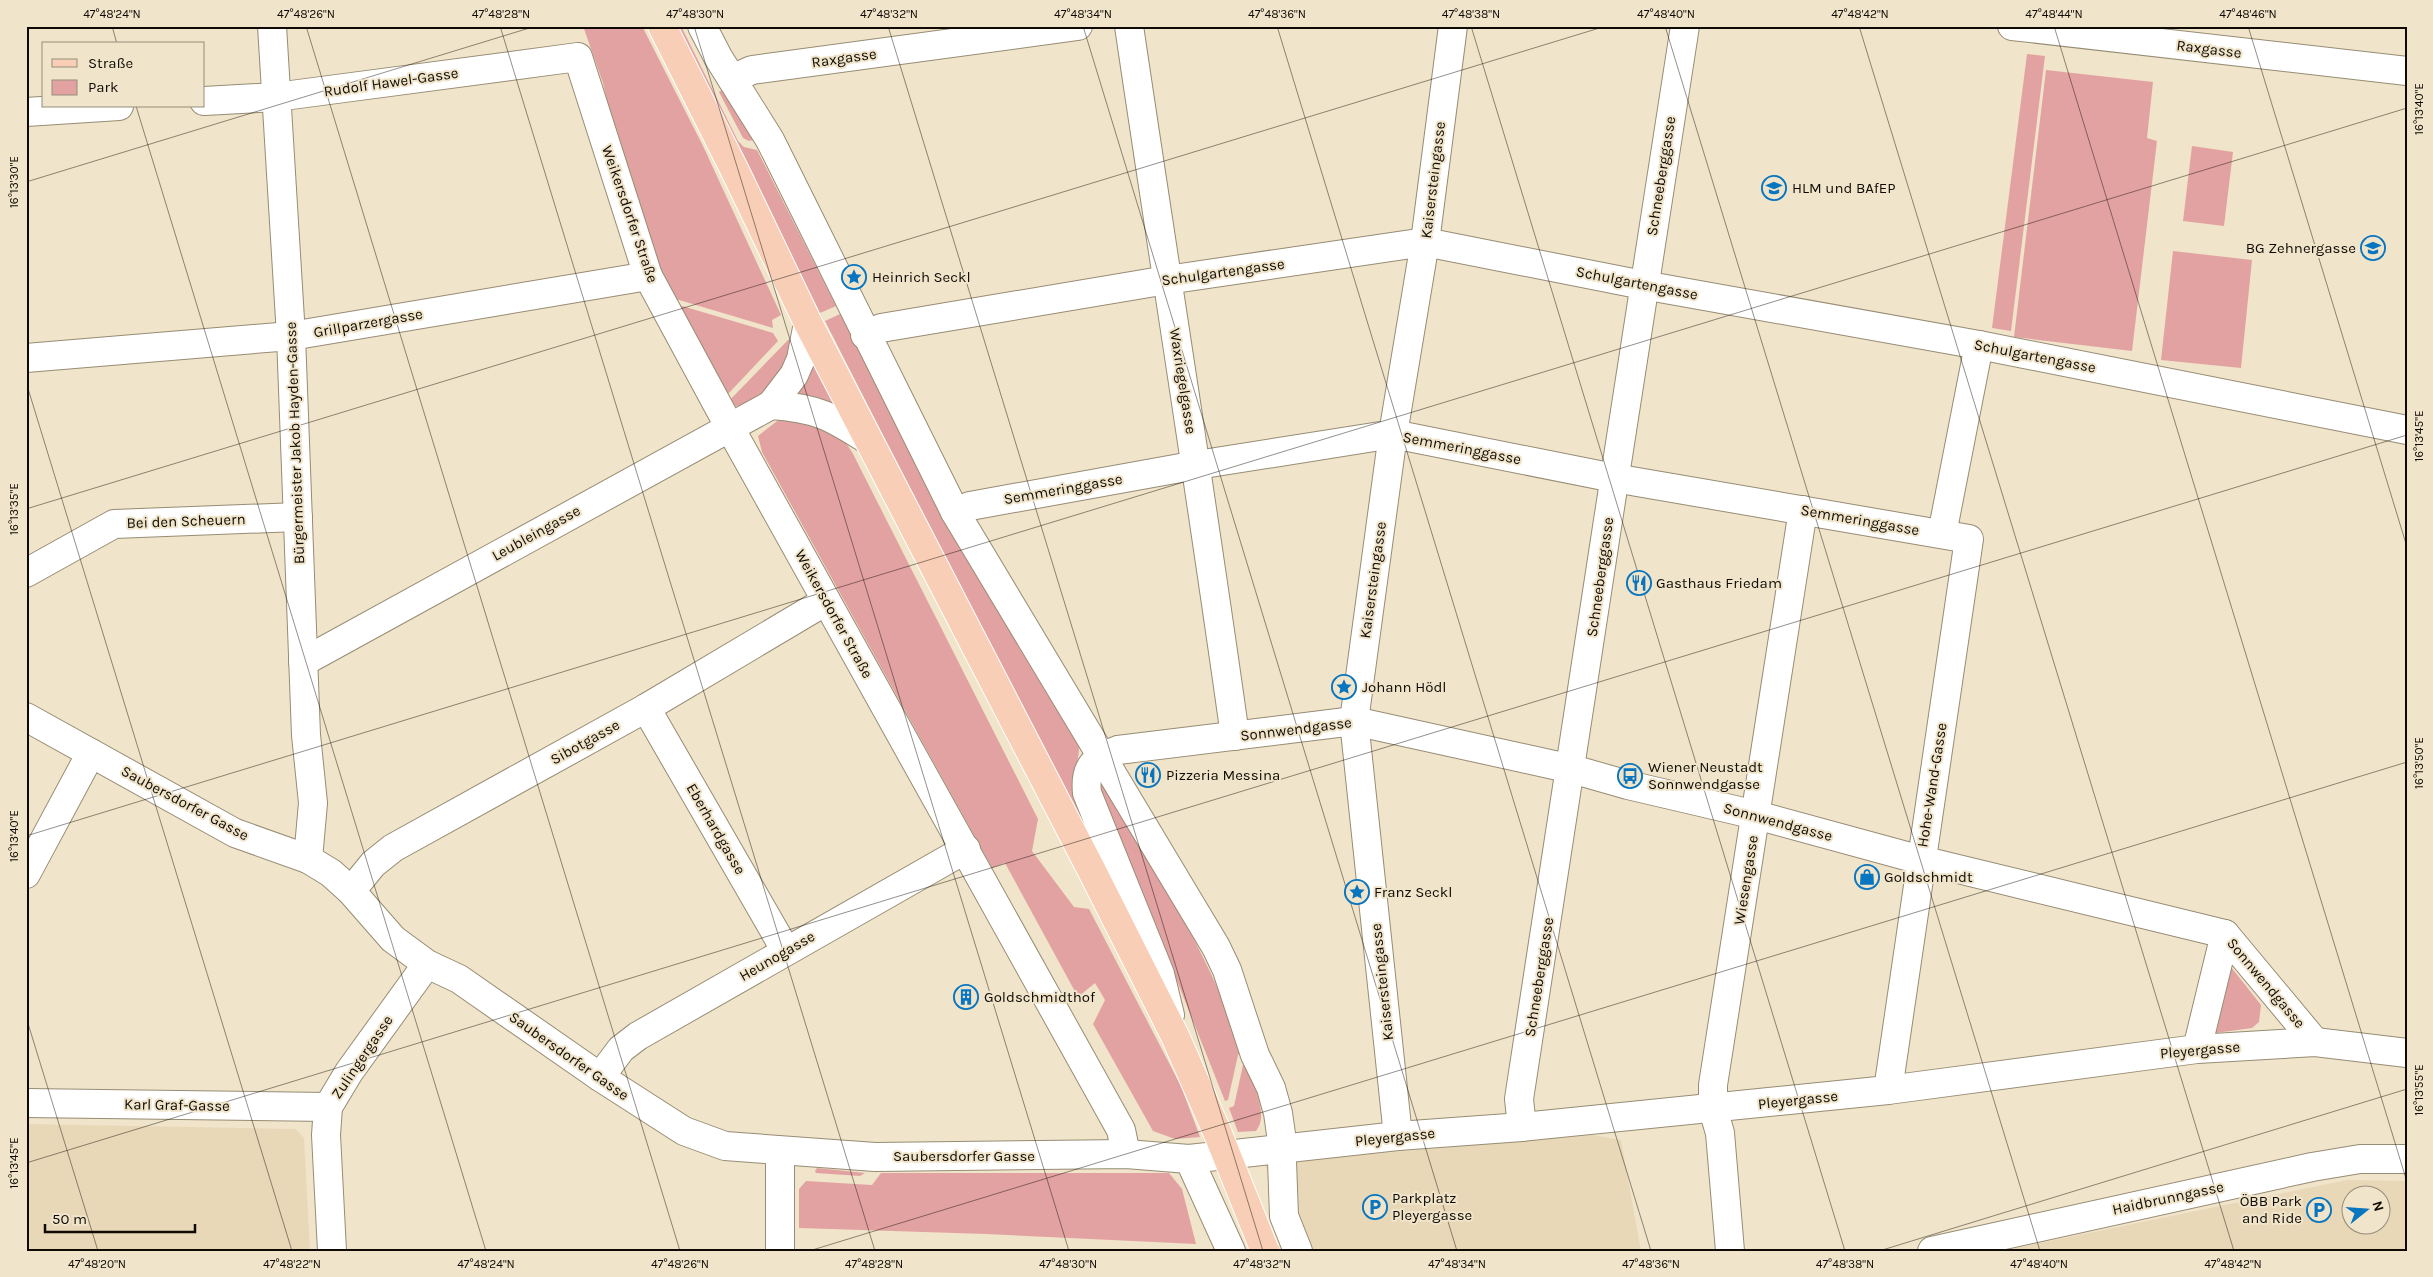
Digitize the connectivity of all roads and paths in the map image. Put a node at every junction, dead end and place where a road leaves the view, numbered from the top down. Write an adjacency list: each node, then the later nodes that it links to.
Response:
1 (272, 26): 13 (street, Bürgermeister Jakob Hayden-Gasse)
2 (662, 26): 21 (main road)
3 (702, 26): 12 (street)
4 (1078, 26): 12 (street, Raxgasse)
5 (1129, 26): 19 (street, Waxriegelgasse)
6 (1453, 26): 17 (street, Kaisersteingasse)
7 (1685, 26): 20 (street, Schneeberggasse)
8 (2012, 26): 9 (street, Raxgasse)
9 (2049, 28): 11 (street, Raxgasse)
10 (578, 58): 13 (street, Rudolf Hawel-Gasse); 18 (street, Weikersdorfer Straße)
11 (2407, 71)
12 (732, 79): 22 (street)
13 (276, 97): 14 (street, Rudolf Hawel-Gasse); 23 (street, Bürgermeister Jakob Hayden-Gasse)
14 (205, 101)
15 (88, 108): 16 (street)
16 (26, 112)
17 (1425, 242): 19 (street, Schulgartengasse); 20 (street, Schulgartengasse); 29 (street, Kaisersteingasse)
18 (648, 276): 23 (street, Grillparzergasse); 27 (street, Weikersdorfer Straße)
19 (1167, 280): 22 (street, Schulgartengasse); 31 (street, Waxriegelgasse)
20 (1643, 285): 24 (street, Schulgartengasse); 32 (street, Schneeberggasse)
21 (808, 323): 26 (street, Leubleingasse); 30 (main road)
22 (865, 334): 34 (street)
23 (291, 336): 25 (street, Grillparzergasse); 35 (street, Bürgermeister Jakob Hayden-Gasse)
24 (1979, 345): 28 (street, Schulgartengasse); 36 (street)
25 (26, 358)
26 (771, 405): 27 (street, Leubleingasse); 30 (street)
27 (729, 426): 39 (street, Weikersdorfer Straße); 40 (street, Leubleingasse)
28 (2407, 430)
29 (1393, 434): 31 (street, Semmeringgasse); 32 (street, Semmeringgasse); 43 (street, Kaisersteingasse)
30 (868, 440): 57 (main road)
31 (1197, 465): 34 (street, Semmeringgasse); 44 (street, Waxriegelgasse)
32 (1614, 478): 33 (street, Semmeringgasse); 47 (street, Schneeberggasse)
33 (1803, 510): 36 (street, Semmeringgasse); 48 (street, Wiesengasse)
34 (955, 512): 46 (street)
35 (298, 517): 38 (street, Bei den Scheuern); 40 (street, Bürgermeister Jakob Hayden-Gasse)
36 (1942, 534): 37 (street, Semmeringgasse)
37 (1969, 539): 51 (street, Hohe-Wand-Gasse)
38 (26, 573)
39 (826, 601): 41 (street, Sibotgasse); 49 (street, Weikersdorfer Straße)
40 (302, 662): 50 (street, Bürgermeister Jakob Hayden-Gasse)
41 (646, 708): 53 (street, Sibotgasse); 55 (street, Eberhardgasse)
42 (26, 717): 45 (street, Saubersdorfer Gasse)
43 (1354, 720): 44 (street, Sonnwendgasse); 47 (street, Sonnwendgasse); 67 (street, Kaisersteingasse)
44 (1235, 736): 46 (street, Sonnwendgasse)
45 (91, 753): 50 (street, Saubersdorfer Gasse); 52 (street)
46 (1102, 756): 57 (street); 68 (street)
47 (1572, 769): 48 (street, Sonnwendgasse); 66 (street, Schneeberggasse)
48 (1756, 815): 51 (street, Sonnwendgasse); 65 (street, Wiesengasse)
49 (966, 849): 55 (street, Heunogasse); 70 (street, Weikersdorfer Straße)
50 (308, 859): 53 (street, Saubersdorfer Gasse)
51 (1921, 860): 54 (street, Sonnwendgasse); 62 (street, Hohe-Wand-Gasse)
52 (26, 874)
53 (351, 891): 56 (street, Saubersdorfer Gasse)
54 (2225, 934): 58 (street, Sonnwendgasse); 59 (street)
55 (786, 951): 61 (street, Heunogasse)
56 (427, 964): 61 (street, Saubersdorfer Gasse); 64 (street, Zulingergasse)
57 (1175, 1036): 76 (main road, bridge)
58 (2315, 1042): 59 (street, Pleyergasse); 60 (street, Pleyergasse)
59 (2197, 1049): 62 (street, Pleyergasse)
60 (2407, 1053)
61 (600, 1077): 69 (street, Saubersdorfer Gasse)
62 (1888, 1090): 65 (street, Pleyergasse)
63 (26, 1103): 64 (street, Karl Graf-Gasse)
64 (328, 1107): 73 (street, Zulingergasse)
65 (1713, 1109): 66 (street, Pleyergasse); 78 (street, Wiesengasse)
66 (1522, 1127): 67 (street, Pleyergasse)
67 (1398, 1136): 68 (street, Pleyergasse)
68 (1282, 1150): 71 (street, Pleyergasse); 77 (street)
69 (780, 1152): 70 (street, Saubersdorfer Gasse); 74 (street)
70 (1126, 1154): 71 (street, Saubersdorfer Gasse)
71 (1189, 1159): 75 (street)
72 (2407, 1159): 79 (street, Haidbrunngasse)
73 (332, 1251)
74 (780, 1251)
75 (1231, 1251)
76 (1265, 1251)
77 (1298, 1251)
78 (1730, 1251)
79 (1932, 1251)

